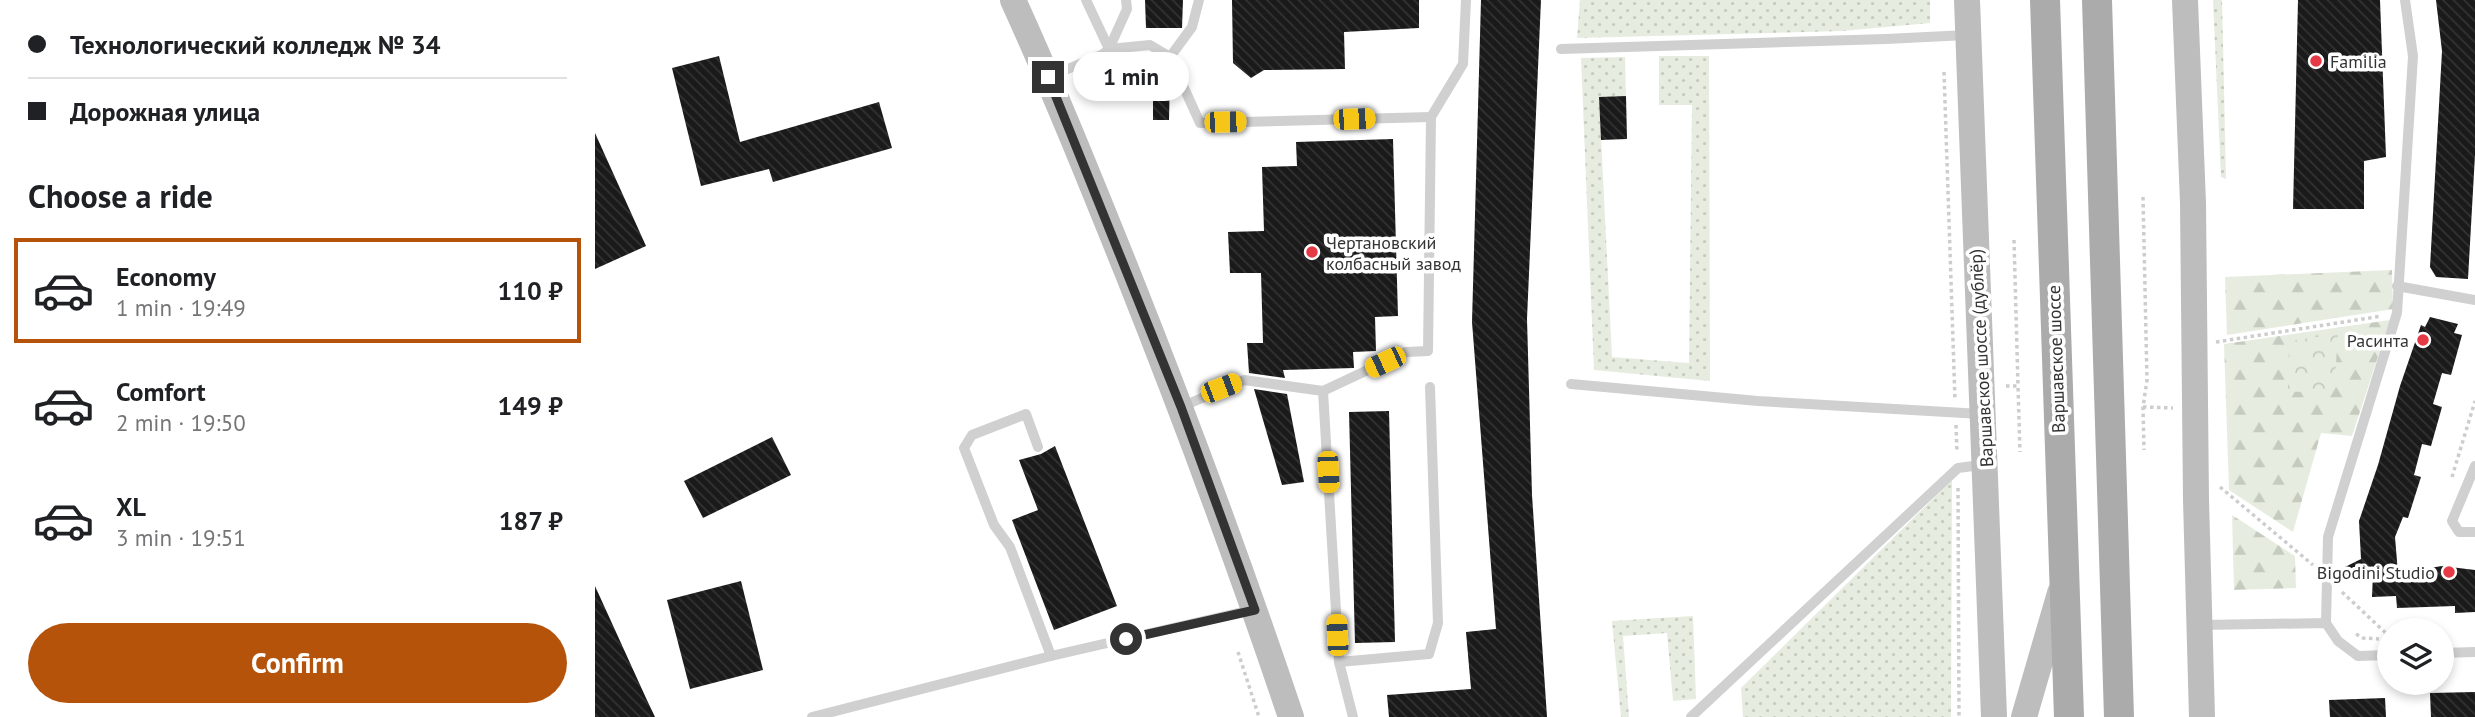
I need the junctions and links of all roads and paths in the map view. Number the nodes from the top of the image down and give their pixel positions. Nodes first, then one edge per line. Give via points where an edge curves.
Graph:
1 (1013, 0) edge
2 (1086, 0) edge
3 (1126, 0) edge
4 (1199, 0) edge
5 (1466, 0) edge
6 (1967, 0) edge
7 (2045, 0) edge
8 (2097, 0) edge
9 (2185, 0) edge
10 (2405, 0) edge
11 (1956, 36) junction
12 (1109, 49) junction
13 (1561, 49) dead end
14 (1170, 57) junction
15 (1048, 77) junction
16 (1431, 117) junction
17 (2143, 197) dead end
18 (2014, 240) dead end
19 (2397, 286) junction
20 (2475, 300) edge
21 (2397, 313) junction
22 (2214, 343) dead end
23 (1571, 384) dead end
24 (2005, 386) dead end
25 (2018, 386) junction
26 (1430, 387) dead end
27 (1323, 391) junction
28 (1181, 407) junction
29 (2143, 407) junction
30 (2175, 408) dead end
31 (1968, 414) junction
32 (1038, 447) dead end
33 (2144, 450) dead end
34 (2019, 452) dead end
35 (1985, 464) junction
36 (2475, 466) edge
37 (1958, 468) junction
38 (2215, 483) dead end
39 (2475, 531) edge
40 (2327, 577) junction
41 (2064, 581) junction
42 (2341, 595) dead end
43 (1255, 610) junction
44 (2326, 622) junction
45 (2201, 625) junction
46 (2377, 626) edge
47 (2353, 632) dead end
48 (2377, 638) edge
49 (1238, 652) dead end
50 (2475, 652) edge
51 (2454, 653) edge
52 (2377, 655) edge
53 (1051, 656) junction
54 (1339, 662) junction
55 (812, 717) edge
56 (1259, 717) edge
57 (1291, 717) edge
58 (1353, 717) edge
59 (1691, 717) edge
60 (1959, 717) edge
61 (1994, 717) edge
62 (2024, 717) edge
63 (2069, 717) edge
64 (2119, 717) edge
65 (2202, 717) edge

1 - 15 main road
2 - 12 lane
3 - 12 lane via 1127,9
4 - 14 lane via 1192,27
5 - 16 lane via 1463,64
6 - 11 main road, Варшавское шоссе (дублёр)
7 - 41 main road, Варшавское шоссе
8 - 64 main road
9 - 45 main road
10 - 19 lane via 2413,56
11 - 13 lane
11 - 31 main road, Варшавское шоссе (дублёр)
11 - 31 path
12 - 14 lane via 1150,45
12 - 15 lane
14 - 16 lane via 1200,123
15 - 28 main road
16 - 27 lane via 1428,351 1406,352
17 - 29 path via 2147,380
18 - 25 path
19 - 20 lane
19 - 21 lane
21 - 22 path
21 - 40 lane via 2328,537
23 - 31 lane
24 - 25 path
25 - 34 path
26 - 54 lane via 1438,623 1429,654
27 - 28 lane via 1244,380
27 - 54 lane
28 - 43 main road
29 - 30 path
29 - 33 path
31 - 35 main road, Варшавское шоссе (дублёр)
31 - 37 path
32 - 53 lane via 1025,414 972,435 964,448 994,525 1010,547
35 - 37 lane
35 - 61 main road, Варшавское шоссе (дублёр)
36 - 39 lane via 2452,521 2459,531
37 - 59 lane
37 - 60 path
38 - 40 path
40 - 44 lane
41 - 62 main road
41 - 63 main road, Варшавское шоссе
42 - 46 path via 2340,591
43 - 53 lane
43 - 57 main road
44 - 45 lane
44 - 52 lane via 2338,641 2358,656
45 - 65 main road
47 - 48 path
49 - 56 path
50 - 51 lane
53 - 55 lane
54 - 58 lane

